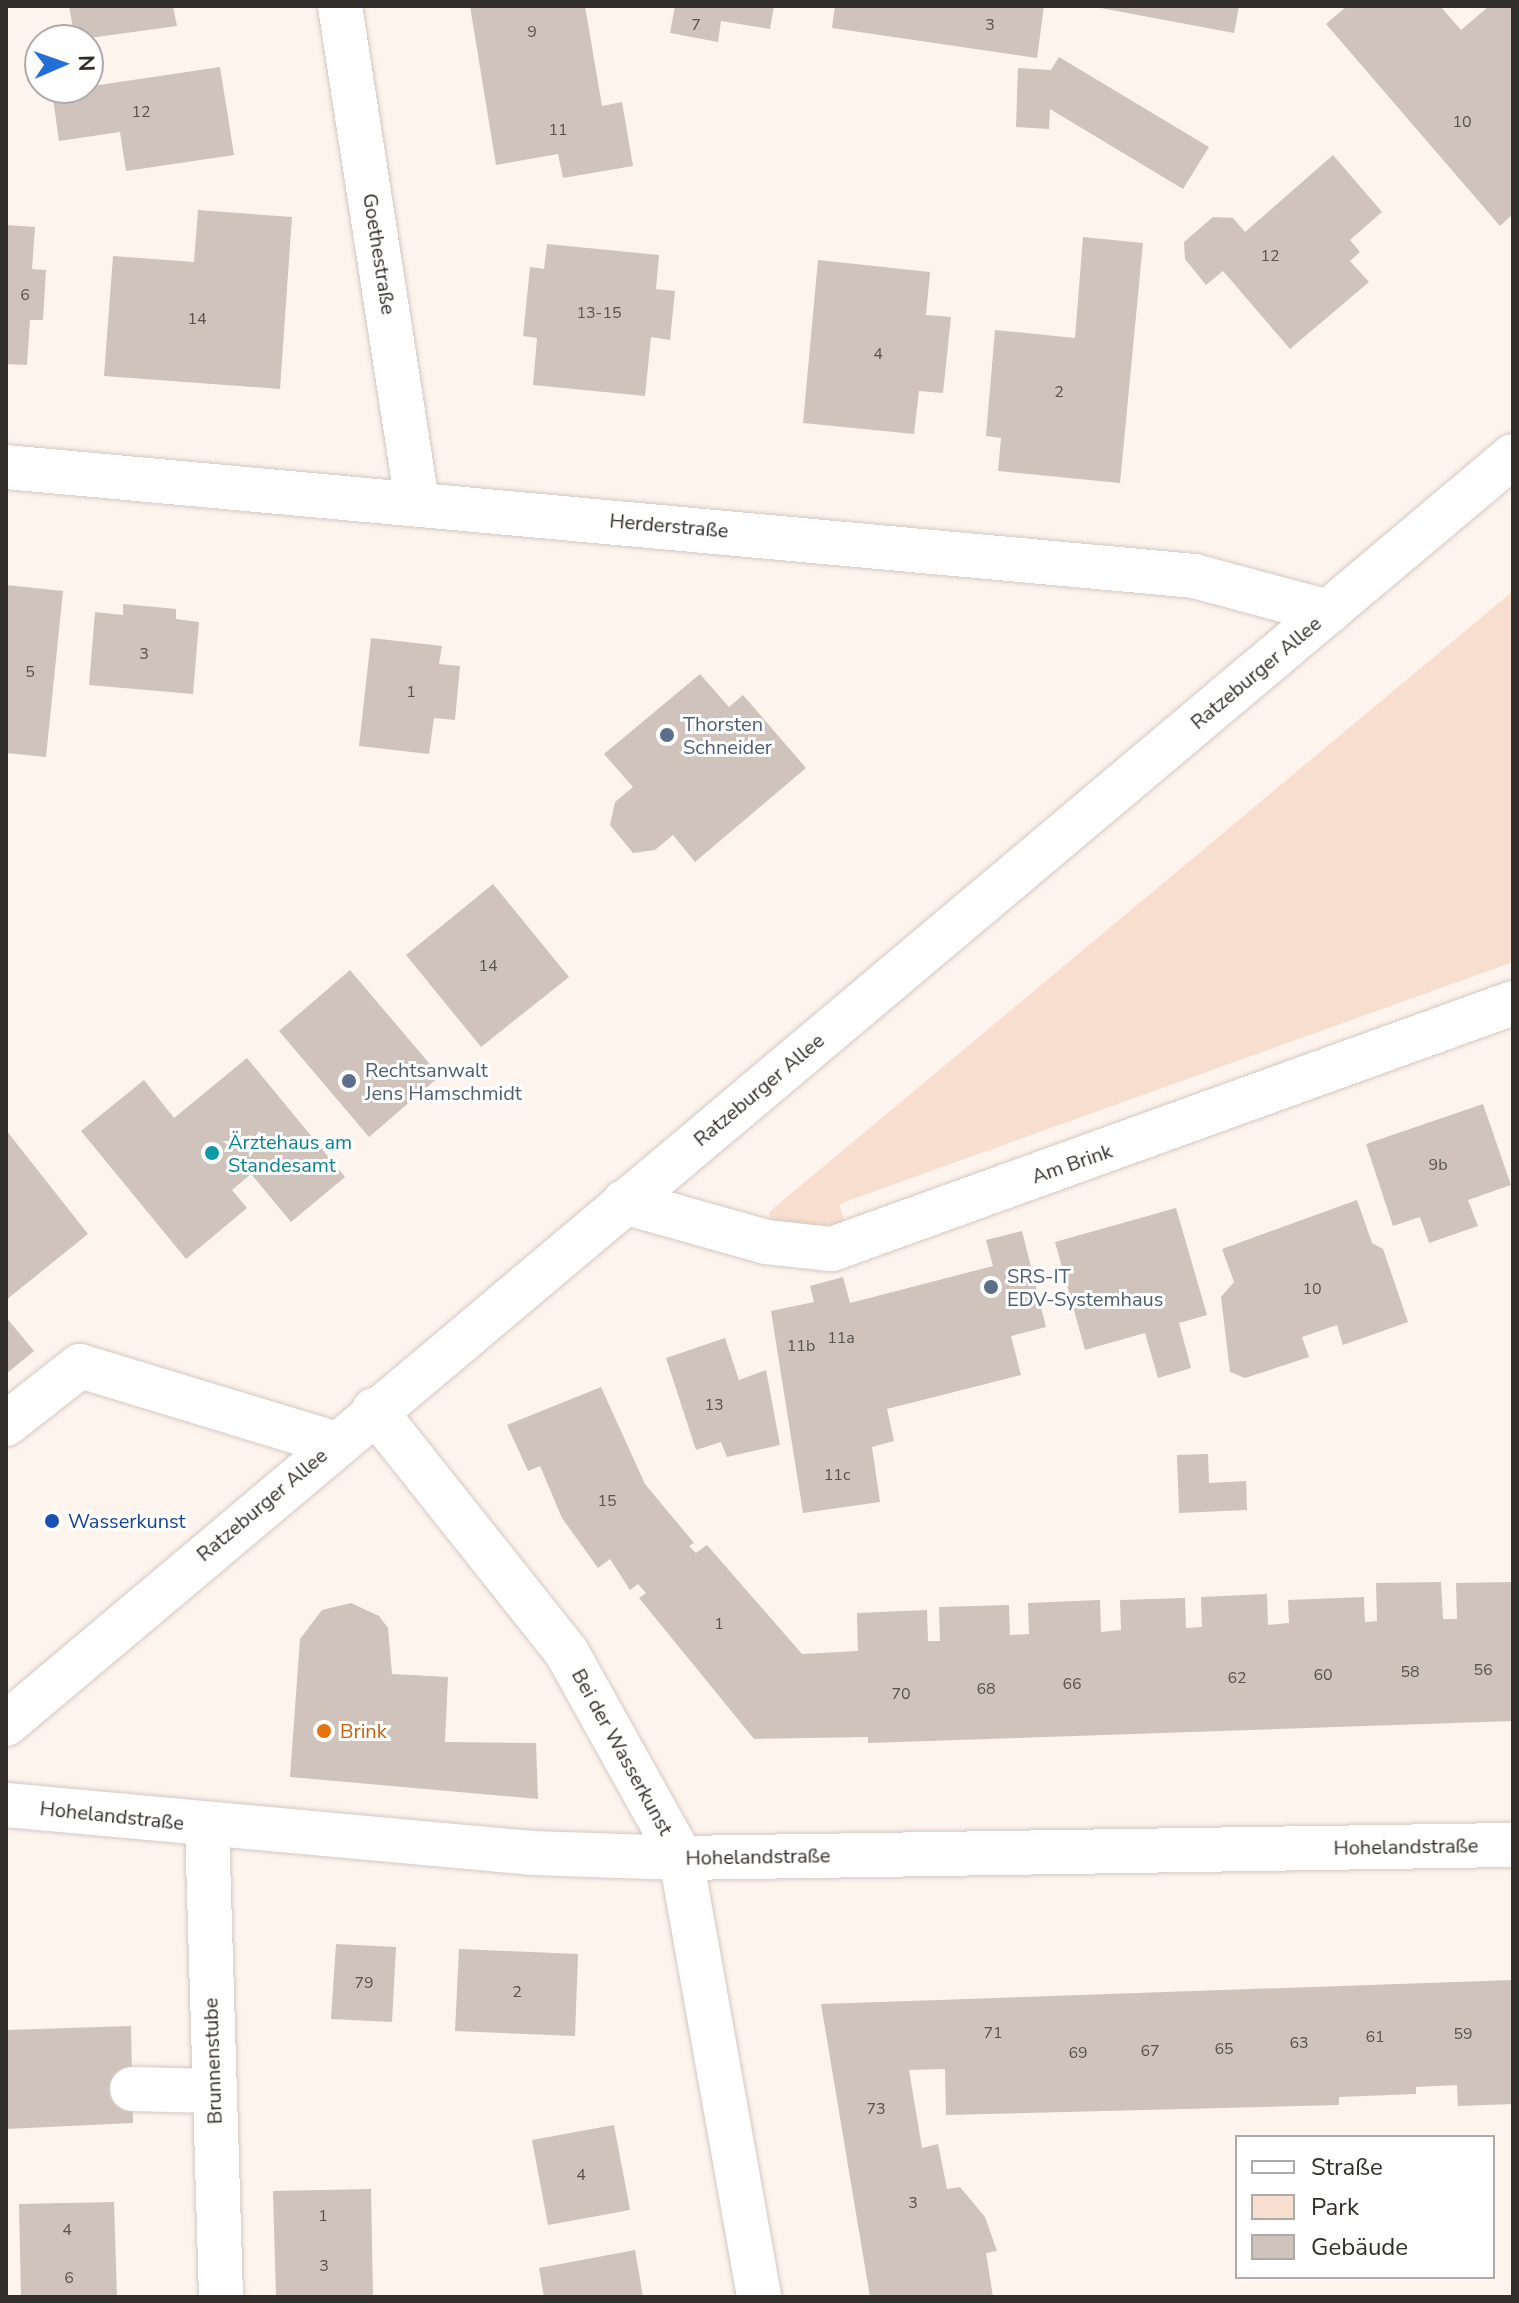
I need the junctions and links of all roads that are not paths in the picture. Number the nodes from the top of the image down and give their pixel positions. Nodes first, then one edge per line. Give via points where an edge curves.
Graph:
1 (340, 6) edge
2 (1513, 456) edge
3 (6, 467) edge
4 (417, 502) junction
5 (1328, 612) junction
6 (1513, 1003) edge
7 (624, 1202) junction
8 (374, 1410) junction
9 (6, 1424) edge
10 (334, 1443) junction
11 (6, 1724) edge
12 (6, 1805) edge
13 (207, 1825) junction
14 (1513, 1845) edge
15 (681, 1858) junction
16 (132, 2089) dead end
17 (213, 2091) junction
18 (221, 2297) edge
19 (759, 2297) edge

1 - 4 street, Goethestraße
2 - 5 street, Ratzeburger Allee
3 - 4 street, Herderstraße
4 - 5 street, Herderstraße via 1194,576
5 - 7 street, Ratzeburger Allee
6 - 7 street, Am Brink via 832,1249 766,1242
7 - 8 street, Ratzeburger Allee
8 - 10 street, Ratzeburger Allee
8 - 15 street, Bei der Wasserkunst via 567,1653
9 - 10 street via 80,1366
10 - 11 street, Ratzeburger Allee
12 - 13 street, Hohelandstraße
13 - 15 street, Hohelandstraße via 532,1853
13 - 17 street, Brunnenstube
14 - 15 street, Hohelandstraße
15 - 19 street, Bei der Wasserkunst
16 - 17 street
17 - 18 street, Brunnenstube

